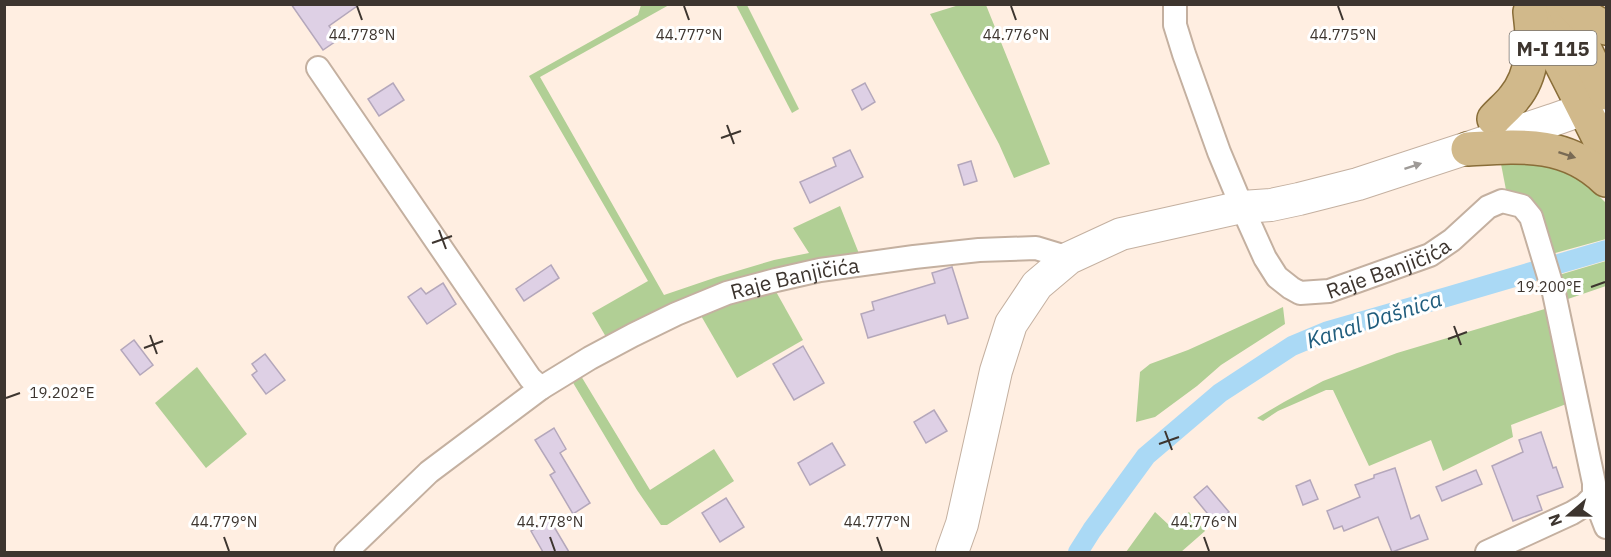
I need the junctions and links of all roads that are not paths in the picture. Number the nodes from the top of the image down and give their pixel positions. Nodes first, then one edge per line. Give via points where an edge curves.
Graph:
1 (1174, 4) edge
2 (1530, 4) edge
3 (1563, 4) edge
4 (1571, 4) edge
5 (1606, 28) edge
6 (318, 68) dead end
7 (1596, 91) edge
8 (1494, 119) junction
9 (1468, 149) junction
10 (1606, 152) edge
11 (1606, 180) edge
12 (1242, 207) junction
13 (1069, 258) junction
14 (541, 388) junction
15 (1594, 496) junction
16 (1606, 527) edge
17 (346, 552) edge
18 (952, 552) edge
19 (1487, 552) edge

1 - 12 street, Raje Banjičića via 1175,25 1184,54
2 - 7 main road, M-I 115
2 - 8 main road via 1530,66 1514,98
3 - 7 main road, M-I 115
4 - 5 main road
6 - 14 street via 523,368
7 - 8 main road
7 - 9 main road
7 - 10 main road, M-I 115
8 - 12 main road via 1329,170
9 -> 11 main road via 1544,148 1578,159
12 -> 9 main road via 1299,200
12 - 13 main road via 1121,234
12 - 15 street, Raje Banjičića via 1277,277 1300,293 1329,291 1430,255 1488,207 1502,201 1522,206 1531,217 1554,293
13 - 14 street, Raje Banjičića via 1036,248 979,250 820,270 776,280 727,293 676,314
13 - 18 main road via 1037,285 1011,324
14 - 17 street, Raje Banjičića via 429,472
15 - 16 street
15 - 19 street via 1572,513

